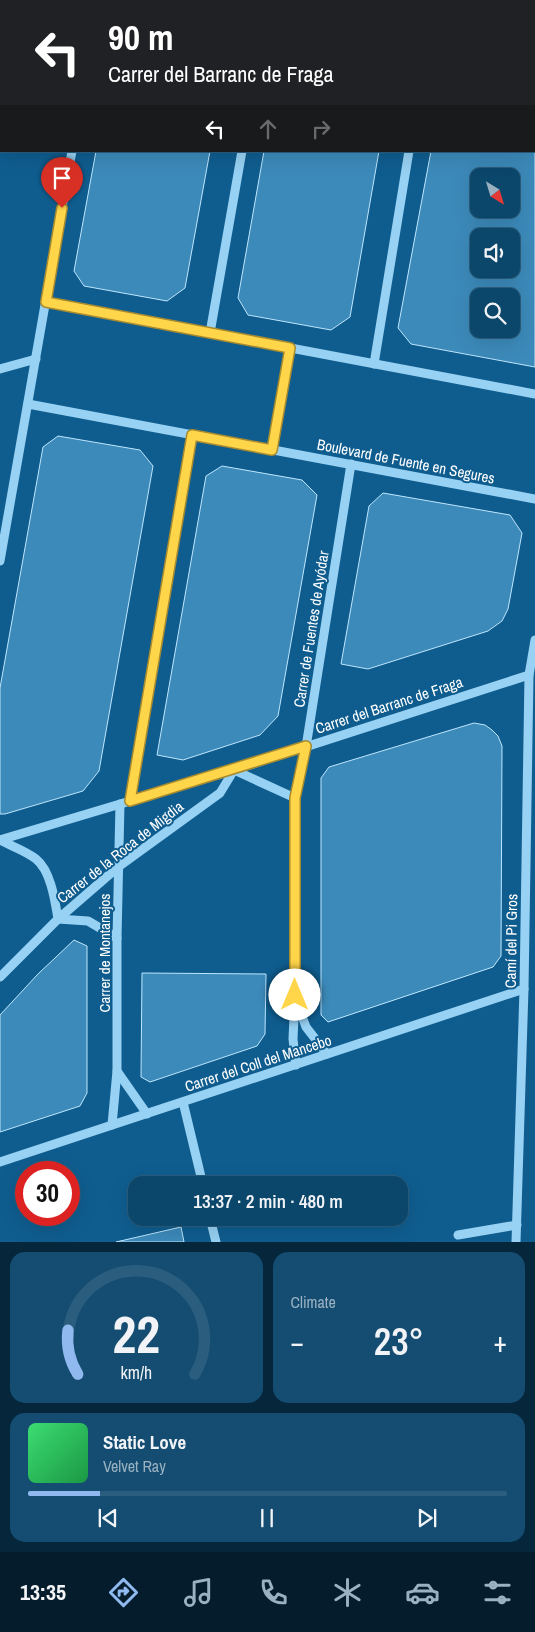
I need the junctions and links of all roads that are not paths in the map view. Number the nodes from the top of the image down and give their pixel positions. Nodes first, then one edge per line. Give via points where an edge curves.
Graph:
1 (0, 0) edge
2 (5, 0) edge
3 (72, 152) edge
4 (242, 152) edge
5 (409, 152) edge
6 (46, 302) junction
7 (210, 333) junction
8 (290, 348) junction
9 (36, 359) junction
10 (374, 364) junction
11 (0, 369) edge
12 (535, 394) edge
13 (28, 404) junction
14 (192, 435) junction
15 (272, 450) junction
16 (350, 464) junction
17 (535, 499) edge
18 (0, 561) edge
19 (535, 640) edge
20 (529, 675) junction
21 (306, 746) junction
22 (234, 770) junction
23 (295, 798) junction
24 (130, 801) junction
25 (120, 804) junction
26 (0, 840) edge
27 (118, 867) junction
28 (58, 918) junction
29 (117, 938) junction
30 (0, 977) edge
31 (524, 989) junction
32 (295, 995) junction
33 (327, 1054) junction
34 (296, 1065) junction
35 (117, 1071) junction
36 (184, 1102) junction
37 (147, 1114) junction
38 (112, 1125) junction
39 (0, 1162) edge
40 (200, 1176) edge
41 (212, 1226) edge
42 (517, 1226) junction
43 (458, 1236) dead end
44 (216, 1242) edge
45 (516, 1242) edge

1 - 2 highway
3 - 6 street
4 - 7 street
5 - 10 street
6 - 7 street
6 - 9 street
7 - 8 street
8 - 10 street
8 - 15 street
9 - 11 street
9 - 13 street
10 - 12 street
13 - 14 street, Boulevard de Fuente en Segures
13 - 18 street
14 - 15 street, Boulevard de Fuente en Segures
14 - 24 street
15 - 16 street, Boulevard de Fuente en Segures
16 - 17 street, Boulevard de Fuente en Segures
16 - 21 street, Carrer de Fuentes de Ayódar
19 - 20 street, Camí del Pi Gros
20 - 21 street, Carrer del Barranc de Fraga
20 - 31 street, Camí del Pi Gros
21 - 22 street, Carrer del Barranc de Fraga
21 - 23 street, Carrer de Fuentes de Ayódar
22 - 23 street
22 - 24 street, Carrer del Barranc de Fraga
22 - 27 street, Carrer de la Roca de Migdia via 220,793
23 - 32 street, Carrer de Fuentes de Ayódar
24 - 25 street, Carrer del Barranc de Fraga
25 - 26 street, Carrer del Barranc de Fraga
25 - 27 street, Carrer de Montanejos
26 - 28 street via 37,860 48,876
27 - 28 street, Carrer de la Roca de Migdia
27 - 29 street, Carrer de Montanejos
28 - 29 street via 88,921
28 - 30 street, Carrer de la Roca de Migdia
29 - 35 street, Carrer de Montanejos
31 - 33 street, Carrer del Coll del Mancebo
31 - 42 street, Camí del Pi Gros
32 - 33 street, Carrer de Fuentes de Ayódar via 306,1026
32 - 34 street, Carrer de Fuentes de Ayódar via 292,1038
33 - 34 street, Carrer del Coll del Mancebo
34 - 36 street, Carrer del Coll del Mancebo
35 - 37 street
35 - 38 street, Carrer de Montanejos
36 - 37 street, Carrer del Coll del Mancebo
36 - 40 street
37 - 38 street, Carrer del Coll del Mancebo
38 - 39 street, Carrer del Coll del Mancebo
41 - 44 street
42 - 43 street
42 - 45 street, Camí del Pi Gros

